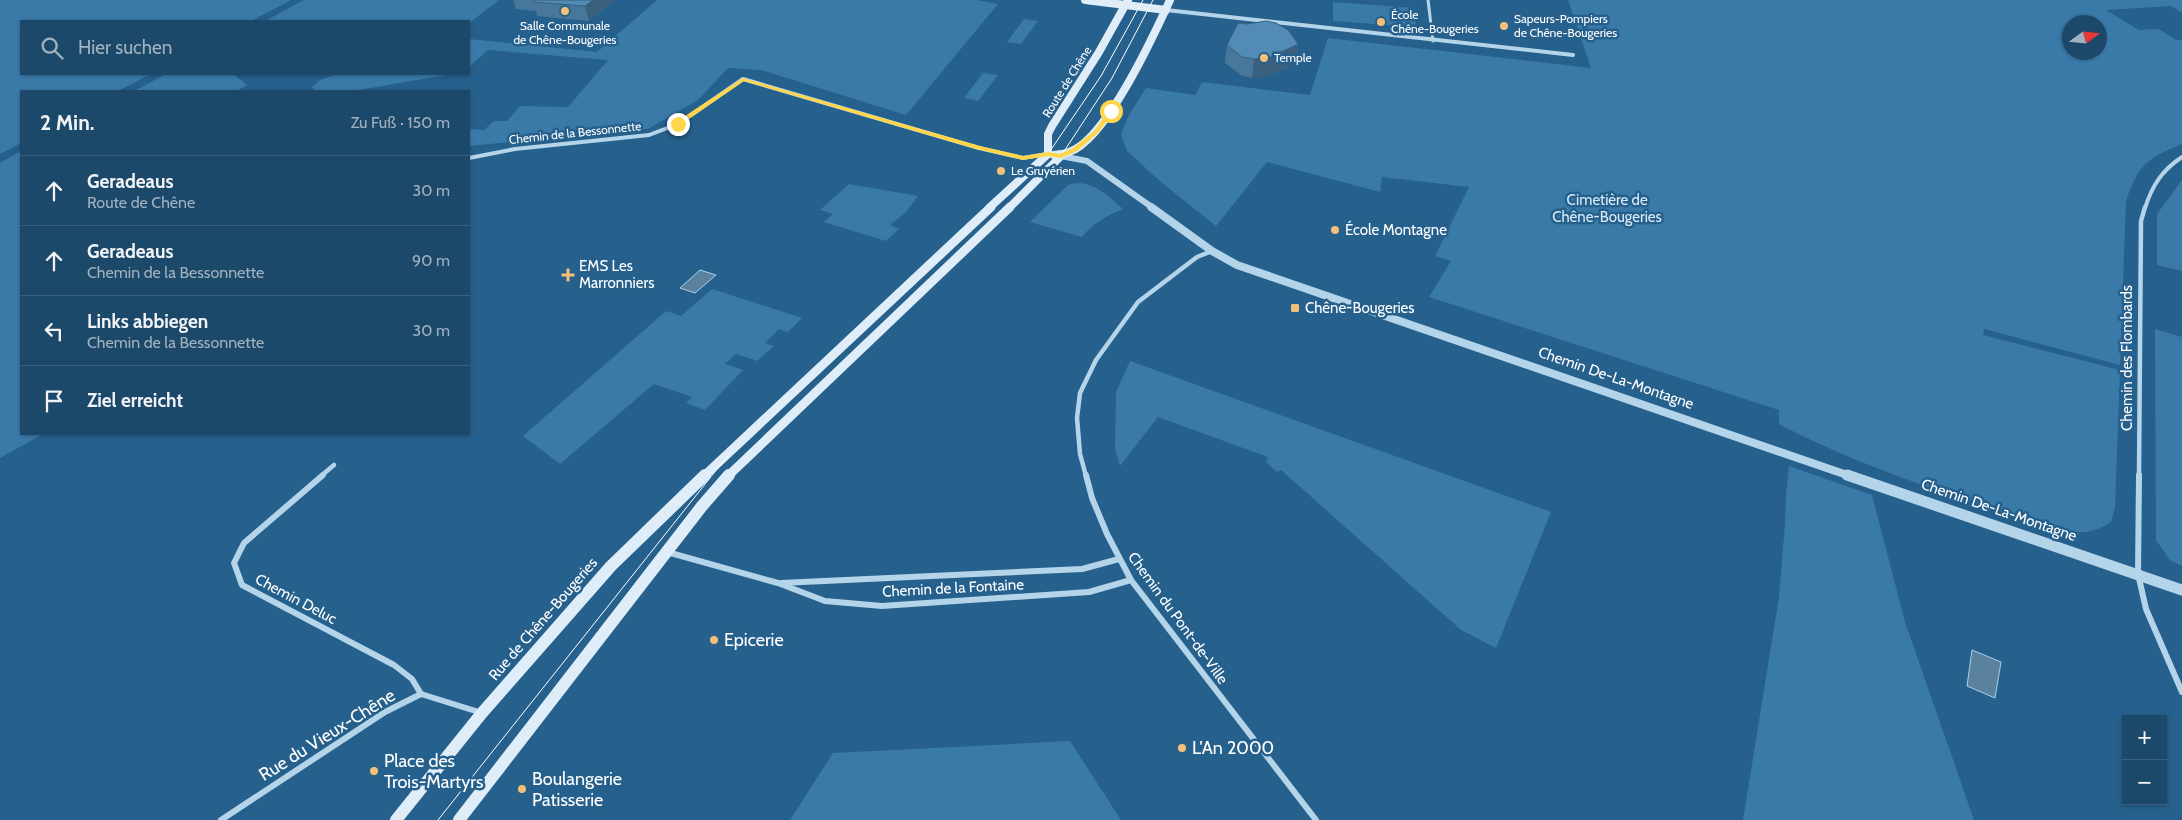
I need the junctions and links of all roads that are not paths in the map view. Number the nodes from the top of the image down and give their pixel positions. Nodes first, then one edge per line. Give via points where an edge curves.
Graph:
1 (1085, 0) edge
2 (1170, 0) edge
3 (1428, 0) edge
4 (1126, 3) edge
5 (1166, 10) junction
6 (1433, 41) junction
7 (1573, 55) dead end
8 (1048, 154) junction
9 (1061, 156) junction
10 (2182, 157) edge
11 (470, 158) edge
12 (1212, 251) junction
13 (334, 465) dead end
14 (666, 552) junction
15 (1119, 559) junction
16 (2138, 574) junction
17 (1131, 580) junction
18 (778, 583) junction
19 (2182, 590) edge
20 (2182, 692) edge
21 (421, 694) junction
22 (482, 713) junction
23 (221, 820) edge
24 (396, 820) edge
25 (459, 820) edge
26 (1316, 820) edge

1 - 4 main road
2 - 5 main road
3 - 6 street
4 - 5 main road
4 - 8 main road, Route de Chêne via 1052,126 1048,134
5 - 6 street
5 - 9 main road via 1142,58 1102,123 1087,142
6 - 7 street
8 - 9 main road
8 - 11 street, Chemin de la Bessonnette via 1023,158 978,148 743,79 678,124 649,134 515,149
8 - 22 main road, Rue de Chêne-Bougeries via 769,413 611,566
9 - 12 street, Chemin De-La-Montagne via 1080,159 1094,166
9 - 14 main road via 731,472
10 - 16 street, Chemin des Flombards via 2164,169 2151,189 2141,221
12 - 15 street, Chemin du Pont-de-Ville via 1197,257 1138,302 1093,365 1080,393 1077,426 1080,454 1092,498
12 - 16 street, Chemin De-La-Montagne via 1237,265
13 - 21 street, Chemin Deluc via 244,543 234,564 242,585 394,665 412,679
14 - 18 street, Chemin de la Fontaine
14 - 25 main road
15 - 17 street, Chemin du Pont-de-Ville
15 - 18 street, Chemin de la Fontaine via 1082,569
16 - 19 street, Chemin De-La-Montagne
16 - 20 street, Chemin des Flombards via 2146,609
17 - 18 street, Chemin de la Fontaine via 1089,592 882,606 825,601
17 - 26 street, Chemin du Pont-de-Ville
21 - 22 street
21 - 23 street, Rue du Vieux-Chêne via 385,712
22 - 24 main road, Rue de Chêne-Bougeries

